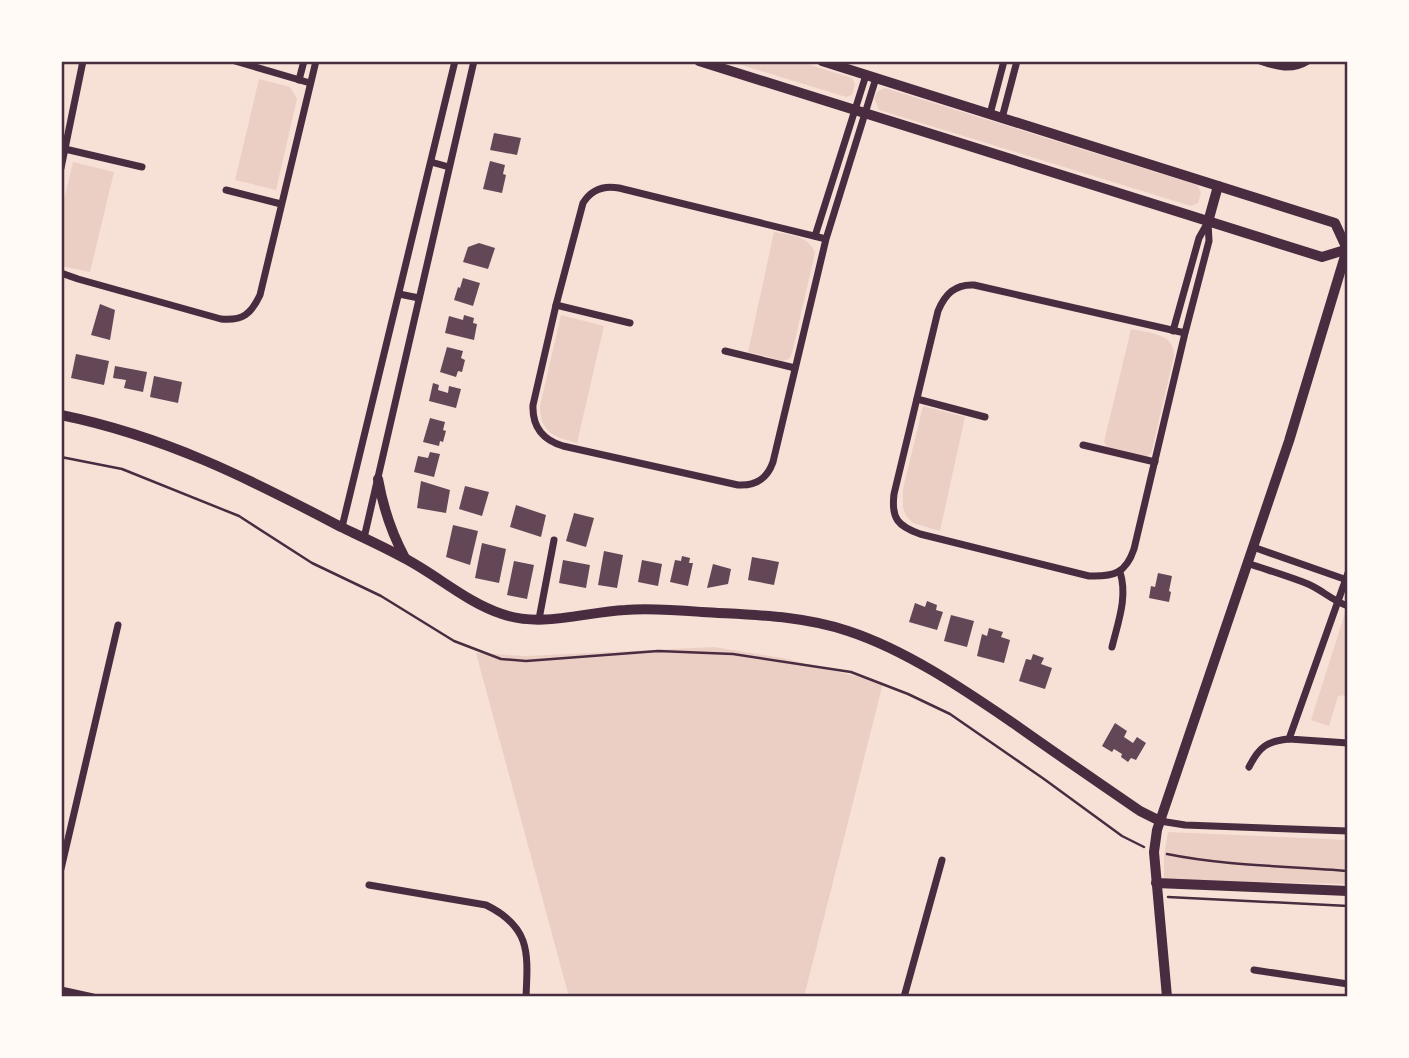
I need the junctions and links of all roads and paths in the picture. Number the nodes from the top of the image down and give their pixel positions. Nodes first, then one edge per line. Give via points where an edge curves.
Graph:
1 (83, 61) edge
2 (236, 61) edge
3 (304, 61) edge
4 (316, 61) edge
5 (455, 61) edge
6 (474, 61) edge
7 (698, 61) edge
8 (822, 61) edge
9 (1004, 61) edge
10 (1017, 61) edge
11 (1260, 61) edge
12 (1308, 61) edge
13 (871, 76) junction
14 (299, 80) junction
15 (310, 83) junction
16 (855, 109) junction
17 (866, 113) junction
18 (990, 114) junction
19 (1002, 118) junction
20 (65, 149) junction
21 (431, 162) junction
22 (142, 167) dead end
23 (449, 167) junction
24 (61, 168) edge
25 (1218, 187) junction
26 (226, 190) dead end
27 (281, 204) junction
28 (1208, 222) junction
29 (815, 236) junction
30 (827, 239) junction
31 (1347, 248) edge
32 (61, 273) edge
33 (399, 294) junction
34 (419, 299) junction
35 (556, 305) junction
36 (630, 323) dead end
37 (1174, 331) junction
38 (1185, 333) junction
39 (725, 351) dead end
40 (795, 368) junction
41 (917, 399) junction
42 (61, 415) edge
43 (985, 417) dead end
44 (1083, 446) dead end
45 (61, 457) edge
46 (1155, 462) junction
47 (378, 479) junction
48 (342, 527) junction
49 (364, 538) junction
50 (554, 540) dead end
51 (1253, 547) junction
52 (405, 558) junction
53 (1247, 563) junction
54 (1120, 572) junction
55 (1347, 578) edge
56 (1337, 603) junction
57 (1348, 606) edge
58 (539, 619) junction
59 (118, 625) dead end
60 (1112, 647) dead end
61 (1289, 739) junction
62 (1348, 743) edge
63 (1250, 767) dead end
64 (1160, 821) junction
65 (1348, 831) edge
66 (1154, 852) junction
67 (942, 860) dead end
68 (61, 869) edge
69 (1348, 871) edge
70 (1156, 883) junction
71 (369, 885) dead end
72 (1348, 891) edge
73 (1157, 897) junction
74 (1348, 906) edge
75 (1254, 970) dead end
76 (1348, 984) edge
77 (61, 990) edge
78 (93, 997) edge
79 (526, 997) edge
80 (904, 997) edge
81 (1167, 997) edge

1 - 20 street
2 - 14 street
3 - 14 street
4 - 15 street
5 - 21 street
6 - 23 street
7 - 16 street
8 - 13 street
9 - 18 street
10 - 19 street
11 - 12 street via 1288,68
13 - 16 street
13 - 17 street
13 - 18 street
14 - 15 street
15 - 27 street
16 - 17 street
16 - 29 street
17 - 28 street
17 - 30 street
18 - 19 street
19 - 25 street
20 - 22 street
20 - 24 street
21 - 23 street
21 - 33 street
23 - 34 street
25 - 28 street
25 - 31 street via 1335,223
26 - 27 street
27 - 32 street via 260,295 246,315 235,319 221,319
28 - 31 street via 1322,257
28 - 37 street via 1199,238
28 - 38 street via 1209,240
29 - 30 street
29 - 35 street via 605,187 591,192 583,203
30 - 40 street
31 - 51 street
33 - 34 street
33 - 48 street
34 - 47 street
35 - 36 street
35 - 40 street via 533,412 544,437 563,446 751,485 772,467
37 - 38 street
37 - 41 street via 974,285 956,288 937,311
38 - 46 street
39 - 40 street
41 - 43 street
41 - 54 street via 894,494 898,522 920,534 1080,574
42 - 48 street via 177,448
44 - 46 street
45 - 66 path via 122,469 239,516 312,564 381,596 454,640 501,659 658,651 733,654 851,672 950,714 1122,836
46 - 54 street via 1134,549
47 - 49 street
47 - 52 street via 387,520
48 - 49 street
49 - 52 street
50 - 58 street
51 - 53 street
51 - 55 street
52 - 58 street via 488,608 515,618
53 - 56 street via 1309,584
53 - 64 street
54 - 60 street via 1124,597
55 - 56 street
56 - 57 street
56 - 61 street
58 - 64 street via 644,609 800,620 848,630 962,689
59 - 68 street
61 - 62 street
61 - 63 street via 1273,741 1256,753
64 - 65 street
64 - 66 street
66 - 69 path via 1212,862
66 - 70 street
67 - 80 street
70 - 72 street
70 - 73 street
71 - 79 street via 500,911 527,949
73 - 74 path
73 - 81 street
75 - 76 street
77 - 78 street

